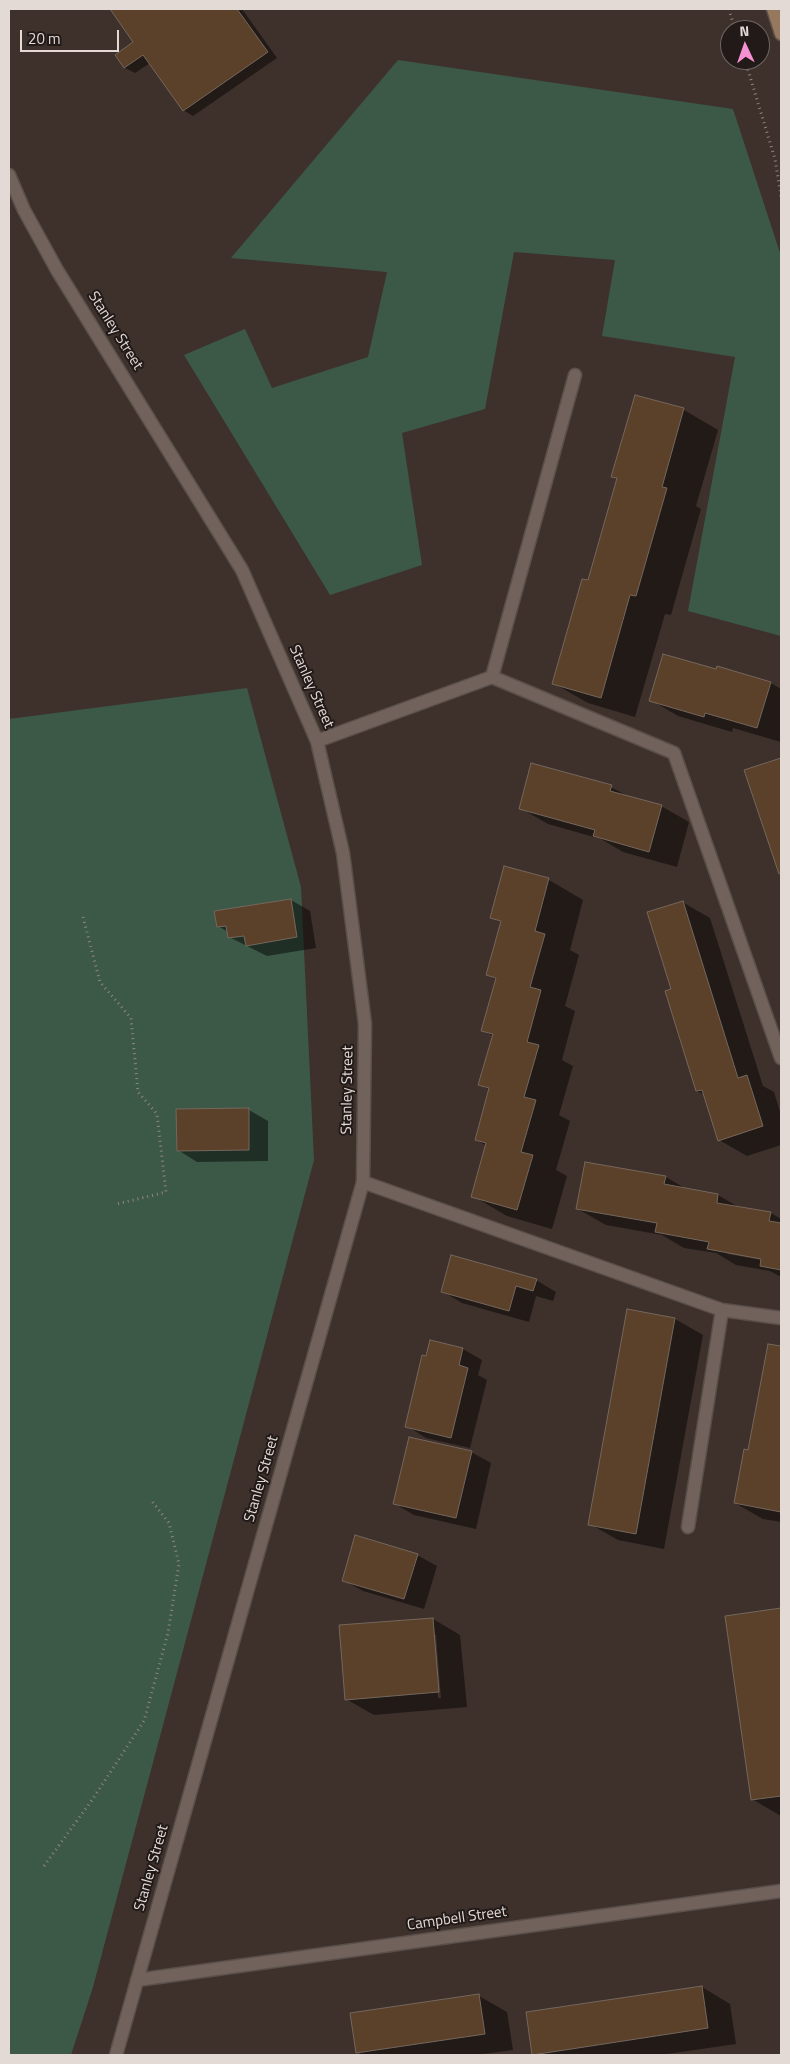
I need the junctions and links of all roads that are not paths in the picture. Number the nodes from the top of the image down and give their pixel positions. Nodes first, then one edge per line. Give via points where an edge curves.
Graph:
1 (773, 9) edge
2 (781, 34) edge
3 (9, 174) edge
4 (575, 374) dead end
5 (492, 677) junction
6 (317, 741) junction
7 (781, 1058) edge
8 (363, 1182) junction
9 (722, 1310) junction
10 (781, 1318) edge
11 (688, 1527) dead end
12 (781, 1891) edge
13 (137, 1980) junction
14 (116, 2055) edge

1 - 2 main road
3 - 6 street, Stanley Street via 24,210 57,270 242,570
4 - 5 street
5 - 6 street
5 - 7 street via 674,753
6 - 8 street, Stanley Street via 343,853 365,1024
8 - 9 street
8 - 13 street, Stanley Street
9 - 10 street
9 - 11 street
12 - 13 street, Campbell Street
13 - 14 street, Stanley Street

